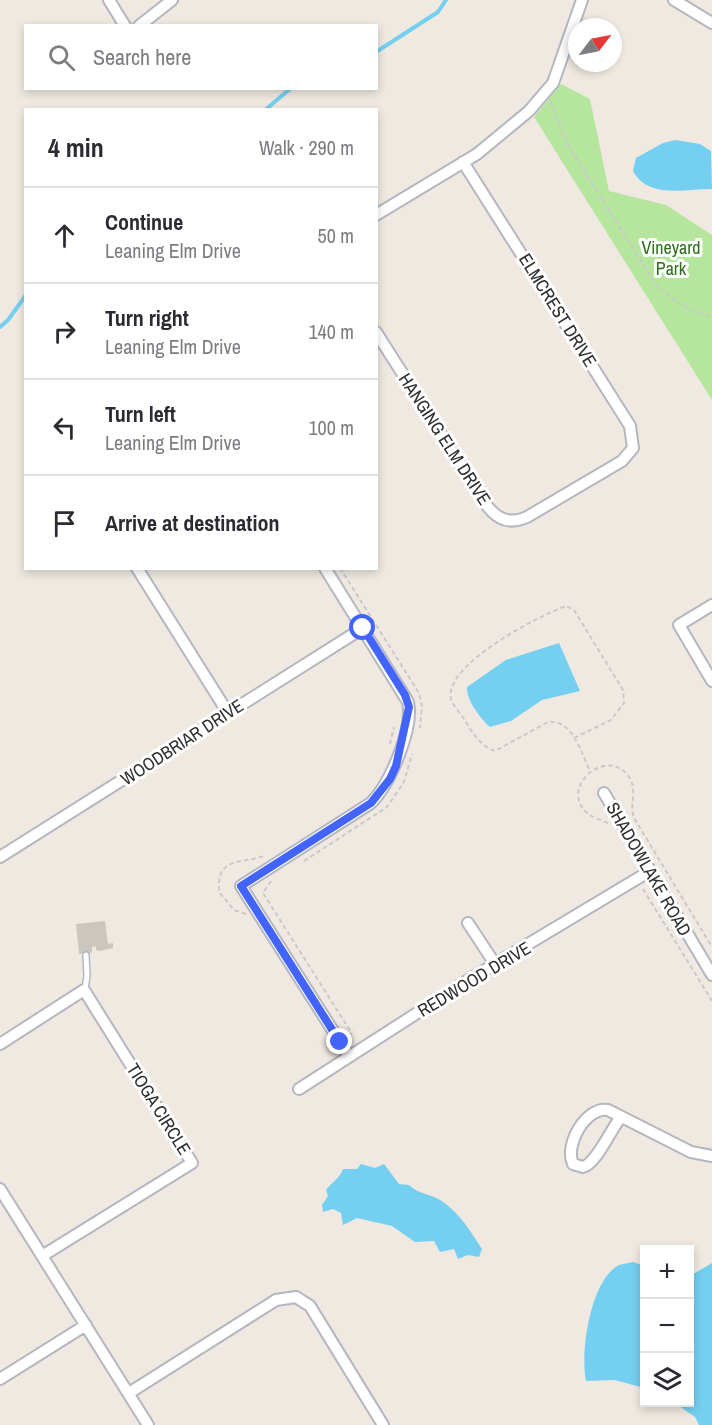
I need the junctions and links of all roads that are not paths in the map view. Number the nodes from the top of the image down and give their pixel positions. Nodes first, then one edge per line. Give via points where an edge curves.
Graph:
1 (109, 0) edge
2 (172, 0) edge
3 (582, 0) edge
4 (674, 0) edge
5 (712, 23) edge
6 (124, 24) edge
7 (142, 24) edge
8 (463, 162) junction
9 (378, 214) edge
10 (378, 335) edge
11 (622, 461) joint
12 (138, 570) edge
13 (326, 570) edge
14 (712, 604) edge
15 (363, 628) junction
16 (712, 681) edge
17 (228, 713) junction
18 (604, 793) dead end
19 (0, 857) edge
20 (650, 871) junction
21 (468, 923) dead end
22 (86, 955) dead end
23 (495, 964) junction
24 (712, 975) edge
25 (84, 990) junction
26 (0, 1044) edge
27 (348, 1056) junction
28 (299, 1089) dead end
29 (621, 1117) junction
30 (712, 1156) edge
31 (0, 1189) edge
32 (42, 1256) junction
33 (86, 1325) junction
34 (0, 1379) edge
35 (129, 1392) junction
36 (148, 1425) edge
37 (383, 1425) edge

1 - 6 street
2 - 7 street
3 - 8 street via 557,73 545,94 519,122
4 - 5 street
8 - 9 street
8 - 11 street, ELMCREST DRIVE via 630,426 633,448
10 - 11 street, HANGING ELM DRIVE via 499,519 514,521 527,517
12 - 17 street
13 - 15 street
14 - 16 street via 679,625
15 - 17 street, WOODBRIAR DRIVE
15 - 27 street via 409,707 390,779 371,803 241,886
17 - 19 street, WOODBRIAR DRIVE
18 - 20 street, SHADOWLAKE ROAD
20 - 23 street, REDWOOD DRIVE
20 - 24 street, SHADOWLAKE ROAD
21 - 23 street
22 - 25 lane
23 - 27 street, REDWOOD DRIVE
25 - 26 street
25 - 32 street, TIOGA CIRCLE via 192,1163
27 - 28 street, REDWOOD DRIVE
29 - 29 street via 603,1109 591,1112 571,1147 573,1164 583,1167 593,1162
29 - 30 street via 691,1152
31 - 32 street
32 - 33 street
33 - 34 street
33 - 35 street
35 - 36 street
35 - 37 street via 276,1300 296,1297 312,1309

